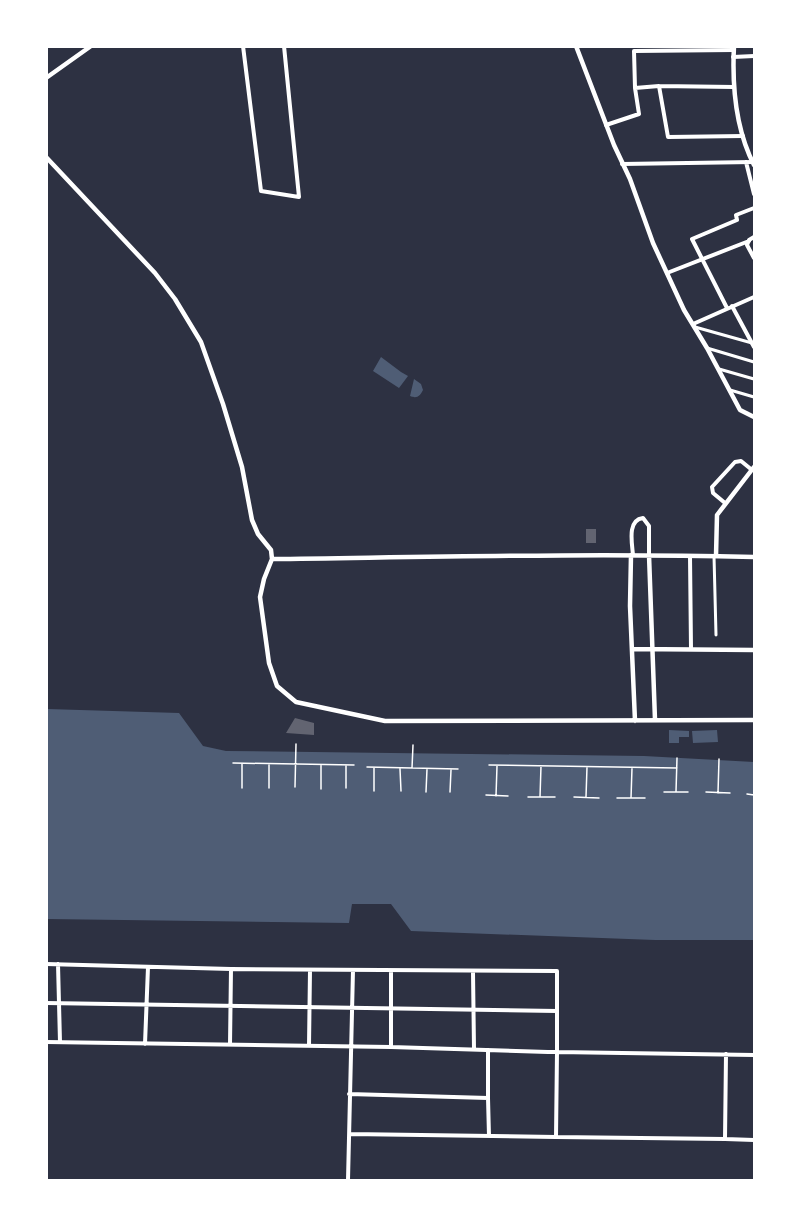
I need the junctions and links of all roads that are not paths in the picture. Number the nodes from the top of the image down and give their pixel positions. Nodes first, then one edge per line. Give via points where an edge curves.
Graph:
1 (91, 46) edge
2 (243, 46) edge
3 (284, 46) edge
4 (576, 46) edge
5 (734, 48) edge
6 (754, 56) edge
7 (733, 57) junction
8 (46, 78) edge
9 (658, 86) junction
10 (734, 87) junction
11 (635, 88) junction
12 (606, 125) junction
13 (743, 136) junction
14 (46, 157) edge
15 (746, 162) junction
16 (754, 163) edge
17 (622, 164) junction
18 (754, 194) edge
19 (754, 208) edge
20 (754, 237) edge
21 (749, 241) junction
22 (754, 258) edge
23 (701, 259) junction
24 (667, 273) junction
25 (754, 297) edge
26 (732, 306) junction
27 (727, 308) junction
28 (694, 326) junction
29 (754, 345) edge
30 (707, 348) junction
31 (754, 362) edge
32 (718, 368) junction
33 (754, 379) edge
34 (729, 390) junction
35 (754, 397) edge
36 (754, 415) edge
37 (753, 469) edge
38 (725, 503) junction
39 (632, 555) junction
40 (649, 555) junction
41 (690, 556) junction
42 (715, 556) junction
43 (754, 557) edge
44 (272, 559) junction
45 (716, 635) dead end
46 (632, 649) junction
47 (652, 649) junction
48 (691, 649) junction
49 (754, 650) edge
50 (656, 720) junction
51 (754, 720) edge
52 (635, 721) junction
53 (46, 964) edge
54 (58, 964) junction
55 (148, 966) junction
56 (231, 969) junction
57 (310, 970) junction
58 (353, 970) junction
59 (391, 971) junction
60 (473, 972) junction
61 (46, 1003) edge
62 (59, 1003) junction
63 (147, 1005) junction
64 (231, 1006) junction
65 (309, 1007) junction
66 (352, 1008) junction
67 (391, 1008) junction
68 (474, 1010) junction
69 (557, 1011) junction
70 (46, 1042) edge
71 (60, 1042) junction
72 (145, 1044) junction
73 (230, 1045) junction
74 (309, 1046) junction
75 (350, 1047) junction
76 (391, 1047) junction
77 (474, 1049) junction
78 (488, 1050) junction
79 (557, 1052) junction
80 (726, 1054) junction
81 (754, 1055) edge
82 (349, 1094) junction
83 (488, 1098) junction
84 (350, 1134) junction
85 (489, 1136) junction
86 (556, 1137) junction
87 (725, 1139) junction
88 (754, 1140) edge
89 (348, 1180) edge

1 - 8 street
2 - 3 street via 261,191 299,197
4 - 12 street
5 - 7 street
5 - 11 street via 634,51
6 - 7 street
7 - 10 street
9 - 10 street
9 - 11 street
9 - 13 street via 668,137
10 - 13 street
11 - 12 street via 639,114
12 - 17 street
13 - 16 street
14 - 44 street via 155,273 197,335 233,435 252,520 271,550
15 - 16 street
15 - 17 street
15 - 18 street
17 - 24 street
19 - 23 street via 736,215 737,220 692,239
20 - 21 street
21 - 22 street via 747,245
21 - 23 street
23 - 24 street
23 - 27 street
24 - 28 street
25 - 26 street
26 - 27 street
26 - 29 street
27 - 28 street
28 - 29 street
28 - 30 street
30 - 31 street
30 - 32 street
32 - 33 street
32 - 34 street
34 - 35 street
34 - 36 street via 740,410
37 - 38 street
37 - 38 street via 741,461 735,462 712,488
38 - 42 street via 717,515
39 - 40 street
39 - 40 street via 632,529 636,520 643,518 649,526
39 - 44 street
39 - 46 street
40 - 41 street
40 - 47 street
41 - 42 street
41 - 48 street
42 - 43 street
42 - 45 street
44 - 52 street via 260,597 269,663 277,686 296,702 385,721
46 - 47 street
46 - 52 street
47 - 48 street
47 - 50 street
48 - 49 street
50 - 51 street
50 - 52 street
53 - 54 street
54 - 55 street
54 - 62 street
55 - 56 street
55 - 63 street
56 - 57 street
56 - 64 street
57 - 58 street
57 - 65 street
58 - 59 street
58 - 66 street
59 - 60 street
59 - 67 street
60 - 68 street
60 - 69 street via 557,971
61 - 62 street
62 - 63 street
62 - 71 street
63 - 64 street
63 - 72 street
64 - 65 street
64 - 73 street
65 - 66 street
65 - 74 street
66 - 67 street
66 - 75 street
67 - 68 street
67 - 76 street
68 - 69 street
68 - 77 street
69 - 79 street
70 - 71 street
71 - 72 street
72 - 73 street
73 - 74 street
74 - 75 street
75 - 76 street
75 - 82 street
76 - 77 street
77 - 78 street
78 - 79 street
78 - 83 street
79 - 80 street
79 - 86 street
80 - 81 street
80 - 87 street
82 - 83 street
82 - 84 street
83 - 85 street
84 - 85 street
84 - 89 street
85 - 86 street
86 - 87 street
87 - 88 street

